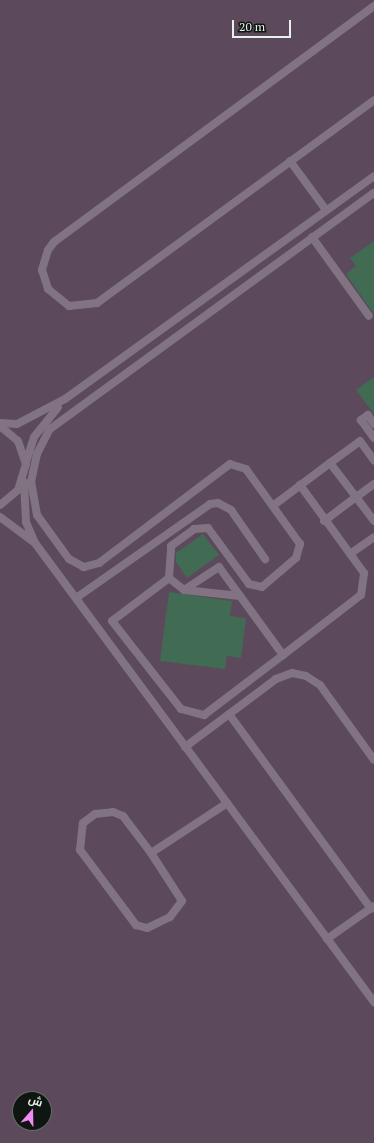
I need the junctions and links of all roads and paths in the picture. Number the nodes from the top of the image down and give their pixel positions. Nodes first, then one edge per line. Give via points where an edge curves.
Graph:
1 (374, 6) edge
2 (374, 100) edge
3 (290, 161) junction
4 (374, 176) edge
5 (374, 193) edge
6 (326, 210) junction
7 (312, 237) junction
8 (369, 316) dead end
9 (65, 399) junction
10 (0, 423) edge
11 (374, 424) edge
12 (0, 426) edge
13 (374, 438) edge
14 (374, 460) edge
15 (330, 463) junction
16 (26, 464) junction
17 (24, 478) junction
18 (300, 484) junction
19 (374, 484) edge
20 (356, 497) junction
21 (0, 505) edge
22 (274, 505) junction
23 (0, 517) edge
24 (324, 521) junction
25 (374, 522) edge
26 (374, 537) edge
27 (35, 543) junction
28 (350, 554) junction
29 (265, 559) dead end
30 (169, 578) junction
31 (184, 590) junction
32 (240, 596) junction
33 (76, 598) junction
34 (283, 655) junction
35 (230, 714) junction
36 (185, 747) junction
37 (374, 760) edge
38 (227, 803) junction
39 (151, 854) junction
40 (373, 908) edge
41 (327, 939) junction
42 (374, 1002) edge

1 - 3 street via 54,242 48,250 42,270 48,289 69,306 97,303
2 - 3 street
3 - 6 street
4 - 6 street
5 - 7 street
6 - 9 street
7 - 8 street
7 - 22 street via 50,429 37,454 31,482 37,515 69,559 84,567 99,563 230,464 246,469
9 - 10 street via 17,424
9 - 16 street via 34,437
11 - 13 street via 368,415 361,420
12 - 16 street via 18,441
14 - 15 street via 360,441
15 - 18 street
15 - 20 street
16 - 17 street
17 - 21 street via 18,490
17 - 27 street via 26,522
18 - 22 street
18 - 24 street
19 - 20 street
20 - 24 street
20 - 25 street
22 - 30 street via 300,544 296,558 262,586 249,584 208,528 194,529 171,546
23 - 27 street
24 - 28 street
26 - 28 street
27 - 33 street
28 - 34 street via 364,573 361,594
29 - 33 street via 231,510 218,503 210,504
30 - 31 street
30 - 34 street via 112,621 181,709 204,715
31 - 32 street
31 - 32 street via 219,567
32 - 34 street
33 - 36 street
35 - 36 street
35 - 37 street via 276,679 292,673 306,676 320,685
35 - 40 street
36 - 38 street
38 - 39 street
38 - 41 street
39 - 39 street via 123,816 113,812 95,814 83,823 80,850 136,925 147,928 170,917 182,901
40 - 41 street
41 - 42 street

